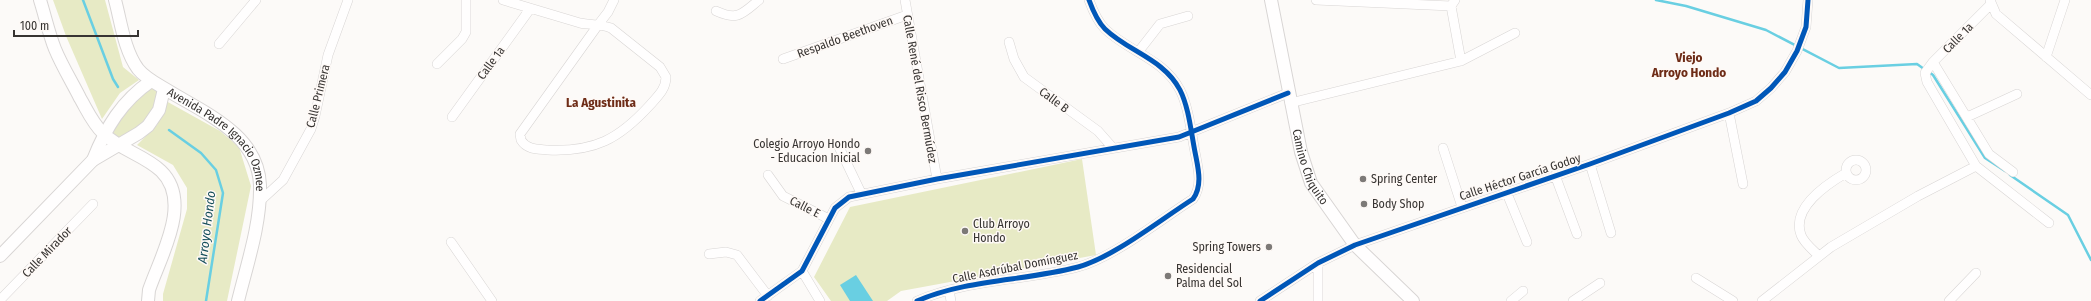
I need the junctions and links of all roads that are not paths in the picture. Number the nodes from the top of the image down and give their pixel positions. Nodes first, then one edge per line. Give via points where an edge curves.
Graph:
1 (40, 0) edge
2 (115, 0) edge
3 (256, 0) edge
4 (348, 0) edge
5 (466, 0) edge
6 (503, 0) edge
7 (614, 0) edge
8 (759, 0) edge
9 (905, 0) edge
10 (1090, 0) edge
11 (1271, 0) edge
12 (1316, 0) edge
13 (1808, 0) edge
14 (2065, 0) edge
15 (514, 2) edge
16 (1991, 2) edge
17 (1453, 3) edge
18 (530, 9) junction
19 (716, 11) dead end
20 (906, 15) junction
21 (1188, 16) dead end
22 (598, 25) junction
23 (1515, 33) dead end
24 (1009, 42) dead end
25 (219, 44) dead end
26 (1139, 52) junction
27 (2046, 57) junction
28 (783, 60) dead end
29 (1460, 62) junction
30 (1933, 62) junction
31 (437, 64) dead end
32 (151, 81) junction
33 (164, 89) junction
34 (2017, 94) dead end
35 (2091, 96) edge
36 (1289, 98) junction
37 (1729, 113) junction
38 (452, 117) dead end
39 (1967, 117) junction
40 (1192, 133) junction
41 (103, 134) junction
42 (118, 145) junction
43 (839, 147) dead end
44 (1112, 148) junction
45 (1444, 148) dead end
46 (93, 160) junction
47 (1590, 164) junction
48 (1976, 166) junction
49 (2013, 172) dead end
50 (1846, 173) dead end
51 (768, 175) dead end
52 (1556, 175) junction
53 (937, 179) junction
54 (1743, 184) dead end
55 (1506, 191) junction
56 (861, 193) junction
57 (259, 202) junction
58 (93, 204) dead end
59 (1462, 206) junction
60 (829, 219) junction
61 (2049, 223) dead end
62 (1611, 233) dead end
63 (1577, 234) dead end
64 (451, 242) dead end
65 (1527, 242) dead end
66 (1355, 245) junction
67 (709, 254) dead end
68 (0, 256) edge
69 (1819, 256) junction
70 (1318, 263) junction
71 (802, 271) junction
72 (1976, 273) dead end
73 (1696, 278) dead end
74 (1600, 283) dead end
75 (949, 290) junction
76 (1523, 291) dead end
77 (768, 296) junction
78 (0, 300) edge
79 (148, 301) edge
80 (238, 301) edge
81 (492, 301) edge
82 (760, 301) edge
83 (820, 301) edge
84 (917, 301) edge
85 (951, 301) edge
86 (1260, 301) edge
87 (1318, 301) edge
88 (1413, 301) edge
89 (1511, 301) edge
90 (1573, 301) edge
91 (1733, 301) edge
92 (1762, 301) edge
93 (1949, 301) edge

1 - 41 street via 55,49 93,122
2 - 32 street, Avenida Padre Ignacio Ozmee via 130,57 138,70
3 - 25 street
4 - 57 street, Calle Primera via 328,55 311,129 283,180
5 - 31 street via 466,32
6 - 15 street
7 - 22 street
8 - 19 street via 743,14 735,17 728,17
9 - 20 street, Calle René del Risco Bermúdez
10 - 26 street, Calle Asdrúbal Domínguez via 1097,19 1105,30
11 - 36 street, Camino Chiquito
12 - 17 street
13 - 37 street, Calle Héctor García Godoy via 1806,27 1785,72 1756,101
14 - 27 street
15 - 18 street
16 - 27 street via 1996,14
16 - 30 street, Calle 1a
17 - 29 street
18 - 22 street via 580,23
18 - 38 street, Calle 1a
20 - 28 street, Respaldo Beethoven
20 - 53 street, Calle René del Risco Bermúdez
21 - 26 street via 1160,24
22 - 22 street via 612,28 660,67 666,77 663,90 632,124 597,146 579,149 535,149 523,144 520,134
23 - 29 street
24 - 44 street, Calle B via 1014,59 1024,76 1098,132
26 - 40 street, Calle Asdrúbal Domínguez via 1165,71 1180,90
27 - 35 street
29 - 36 street
30 - 39 street
30 - 48 street, Calle 1a via 1925,73 1927,82
32 - 33 street, Avenida Padre Ignacio Ozmee
32 - 41 street via 122,106
33 - 42 street via 163,101 154,118 139,133
33 - 57 street, Avenida Padre Ignacio Ozmee via 231,129 247,148 256,165 260,184
34 - 39 street
36 - 40 street
36 - 66 street, Camino Chiquito via 1300,152 1311,183
37 - 47 street, Calle Héctor García Godoy
37 - 54 street
39 - 49 street via 1989,154
40 - 44 street
40 - 75 street, Calle Asdrúbal Domínguez via 1199,175 1199,187 1193,199 1088,263
41 - 42 street
41 - 46 street
42 - 46 street
42 - 79 street via 162,172 174,196 174,222 149,290
43 - 56 street
44 - 53 street
45 - 59 street
46 - 68 street
47 - 52 street, Calle Héctor García Godoy
47 - 62 street
48 - 61 street
48 - 69 street via 1851,234
50 - 69 street via 1821,190 1803,211 1800,223 1801,236
51 - 60 street, Calle E via 783,196
52 - 55 street, Calle Héctor García Godoy
52 - 63 street
53 - 56 street
55 - 59 street, Calle Héctor García Godoy
55 - 65 street
56 - 60 street via 849,197 835,208
57 - 80 street, Avenida Padre Ignacio Ozmee
58 - 78 street, Calle Mirador
59 - 66 street, Calle Héctor García Godoy
60 - 71 street
64 - 81 street
66 - 70 street, Calle Héctor García Godoy
66 - 88 street, Camino Chiquito
67 - 77 street via 726,252 737,255
69 - 92 street
70 - 86 street, Calle Héctor García Godoy
70 - 87 street
71 - 77 street
71 - 83 street
72 - 93 street
73 - 91 street
74 - 90 street
75 - 84 street, Calle Asdrúbal Domínguez
75 - 85 street
76 - 89 street
77 - 82 street

